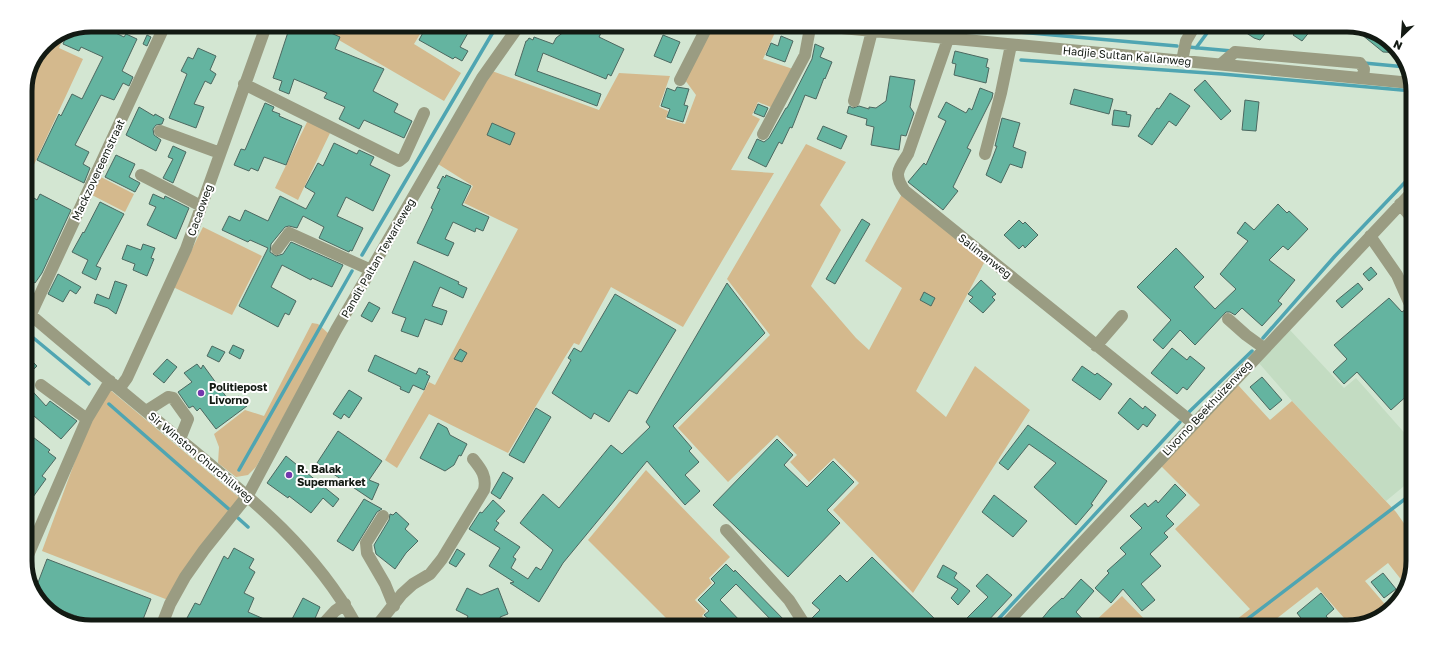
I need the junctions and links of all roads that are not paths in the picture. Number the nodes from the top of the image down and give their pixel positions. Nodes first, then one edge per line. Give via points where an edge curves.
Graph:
1 (161, 32) edge
2 (264, 32) edge
3 (514, 32) edge
4 (705, 32) edge
5 (809, 32) edge
6 (872, 32) edge
7 (882, 32) edge
8 (1191, 32) edge
9 (948, 39) junction
10 (1011, 45) junction
11 (1182, 61) junction
12 (680, 80) dead end
13 (1405, 82) edge
14 (244, 84) junction
15 (854, 101) dead end
16 (424, 113) dead end
17 (160, 131) dead end
18 (763, 134) dead end
19 (220, 153) junction
20 (985, 154) dead end
21 (141, 174) dead end
22 (1406, 198) edge
23 (1400, 204) junction
24 (201, 206) junction
25 (1406, 211) edge
26 (1370, 236) junction
27 (277, 249) dead end
28 (371, 270) junction
29 (1406, 295) edge
30 (32, 304) edge
31 (32, 315) edge
32 (1122, 316) dead end
33 (1228, 319) dead end
34 (1096, 346) junction
35 (1264, 348) junction
36 (41, 385) dead end
37 (114, 385) junction
38 (146, 411) junction
39 (87, 419) junction
40 (1193, 423) junction
41 (180, 439) junction
42 (473, 459) dead end
43 (248, 496) junction
44 (383, 516) dead end
45 (726, 530) dead end
46 (32, 535) edge
47 (35, 538) junction
48 (32, 545) edge
49 (345, 604) junction
50 (394, 606) junction
51 (164, 620) edge
52 (326, 620) edge
53 (353, 620) edge
54 (382, 620) edge
55 (802, 620) edge
56 (1010, 620) edge

1 - 30 street, Mackzovereemstraat
2 - 14 street, Cacaoweg
3 - 28 street, Pandit Paltan Tewarieweg via 482,78
4 - 12 street
5 - 18 street via 805,55
6 - 15 street
7 - 9 street, Hadjie Sultan Kallanweg
8 - 11 street via 1186,41
9 - 10 street, Hadjie Sultan Kallanweg
9 - 34 street, Salimanweg via 908,154 898,168 901,185 958,236
10 - 11 street, Hadjie Sultan Kallanweg
10 - 20 street
11 - 13 street, Hadjie Sultan Kallanweg
14 - 16 street via 399,160 404,157
14 - 19 street, Cacaoweg
17 - 19 street
19 - 24 street, Cacaoweg
21 - 24 street
22 - 23 street, Livorno Beekhuizenweg
23 - 25 street
23 - 26 street, Livorno Beekhuizenweg
24 - 37 street, Cacaoweg via 182,256 127,378
26 - 29 street via 1397,275
26 - 35 street, Livorno Beekhuizenweg
27 - 28 street via 289,233
28 - 43 street, Pandit Paltan Tewarieweg via 336,330
31 - 37 street, Sir Winston Churchillweg
32 - 34 street
33 - 35 street
34 - 40 street, Salimanweg
35 - 40 street, Livorno Beekhuizenweg
36 - 39 street
37 - 38 street, Sir Winston Churchillweg
37 - 39 street, Cacaoweg
38 - 41 street, Sir Winston Churchillweg
38 - 41 street via 168,397 173,398 188,419
39 - 47 street, Cacaoweg
40 - 56 street, Livorno Beekhuizenweg
41 - 43 street, Sir Winston Churchillweg
42 - 50 street via 483,471 486,480 484,490 442,559 430,574 402,594
43 - 49 street, Sir Winston Churchillweg via 300,547
43 - 51 street, Pandit Paltan Tewarieweg via 204,550 170,604
44 - 50 street via 366,543 369,557
45 - 55 street via 789,600
46 - 47 street
47 - 48 street, Cacaoweg
49 - 52 street
49 - 53 street, Sir Winston Churchillweg
50 - 54 street

